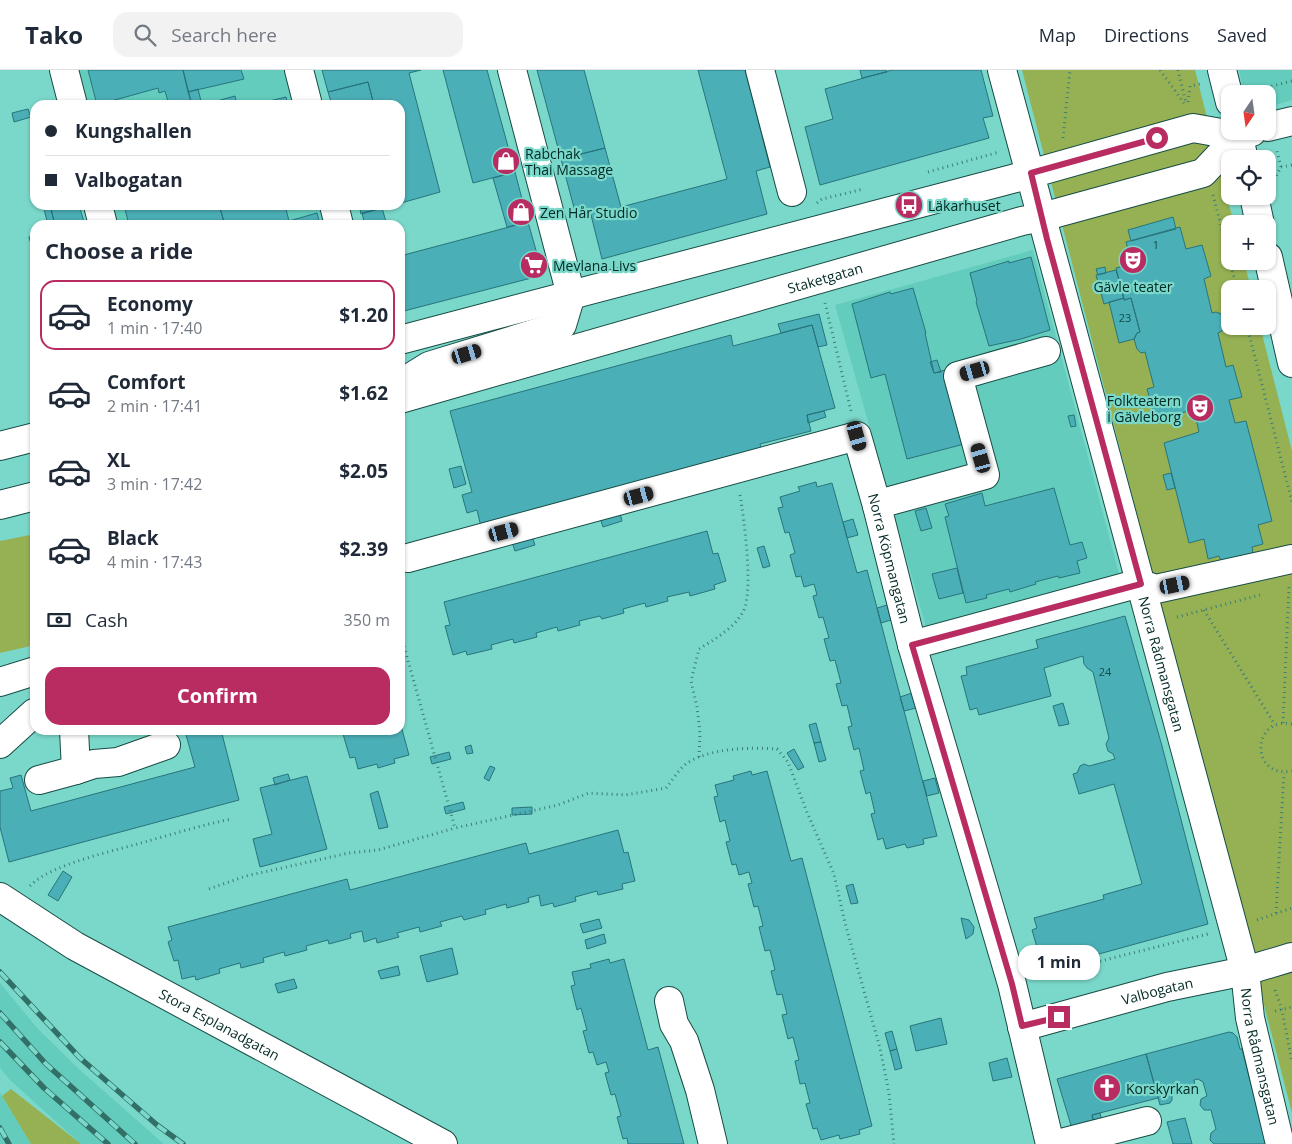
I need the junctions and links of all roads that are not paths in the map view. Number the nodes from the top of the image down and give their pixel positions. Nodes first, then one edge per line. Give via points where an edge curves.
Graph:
1 (64, 70) edge
2 (299, 70) edge
3 (512, 70) edge
4 (760, 70) edge
5 (1002, 70) edge
6 (1222, 70) edge
7 (1226, 85) edge
8 (72, 100) edge
9 (307, 100) edge
10 (1292, 121) edge
11 (1221, 134) edge
12 (1276, 135) edge
13 (1242, 140) edge
14 (1031, 173) junction
15 (792, 192) dead end
16 (1042, 217) junction
17 (1271, 270) edge
18 (571, 294) junction
19 (405, 339) edge
20 (1046, 351) dead end
21 (1292, 363) edge
22 (405, 381) edge
23 (405, 398) edge
24 (30, 438) edge
25 (0, 446) edge
26 (30, 497) edge
27 (30, 505) edge
28 (0, 506) edge
29 (877, 506) junction
30 (408, 558) dead end
31 (1292, 559) edge
32 (1141, 584) junction
33 (912, 645) junction
34 (20, 673) edge
35 (0, 682) edge
36 (30, 714) edge
37 (30, 717) edge
38 (0, 722) edge
39 (74, 735) edge
40 (0, 744) edge
41 (166, 745) dead end
42 (76, 770) junction
43 (39, 780) dead end
44 (6, 901) edge
45 (1292, 958) edge
46 (1246, 971) junction
47 (669, 1002) dead end
48 (1022, 1026) junction
49 (1147, 1121) dead end
50 (1049, 1143) edge
51 (443, 1144) edge
52 (714, 1144) edge
53 (1280, 1144) edge

1 - 8 street
2 - 9 street
3 - 18 street
4 - 15 street
5 - 14 street, Norra Rådmansgatan
6 - 7 street
10 - 12 street
11 - 14 street, Staketgatan via 1194,128
13 - 16 street, Staketgatan via 1203,173
14 - 16 street, Norra Rådmansgatan
14 - 18 street, Staketgatan
16 - 23 street, Staketgatan
16 - 32 street, Norra Rådmansgatan
17 - 21 street
18 - 19 street, Staketgatan
18 - 22 street via 562,325 429,366
20 - 29 street via 958,376 985,475
24 - 25 street
26 - 28 street
27 - 28 street
29 - 30 street, Norra Köpmangatan via 857,436
29 - 33 street, Norra Köpmangatan
31 - 32 street via 1156,589
32 - 33 street
32 - 46 street, Norra Rådmansgatan
33 - 48 street, Norra Köpmangatan
34 - 35 street
36 - 38 street
37 - 40 street
39 - 42 street
41 - 42 street via 118,762 94,764
42 - 43 street
44 - 51 street, Stora Esplanadgatan via 76,946
45 - 46 street, Valbogatan
46 - 48 street, Valbogatan via 1167,987
46 - 53 street, Norra Rådmansgatan via 1250,1018
47 - 52 street via 674,1024 684,1041 700,1090
48 - 50 street, Norra Köpmangatan
49 - 50 street

